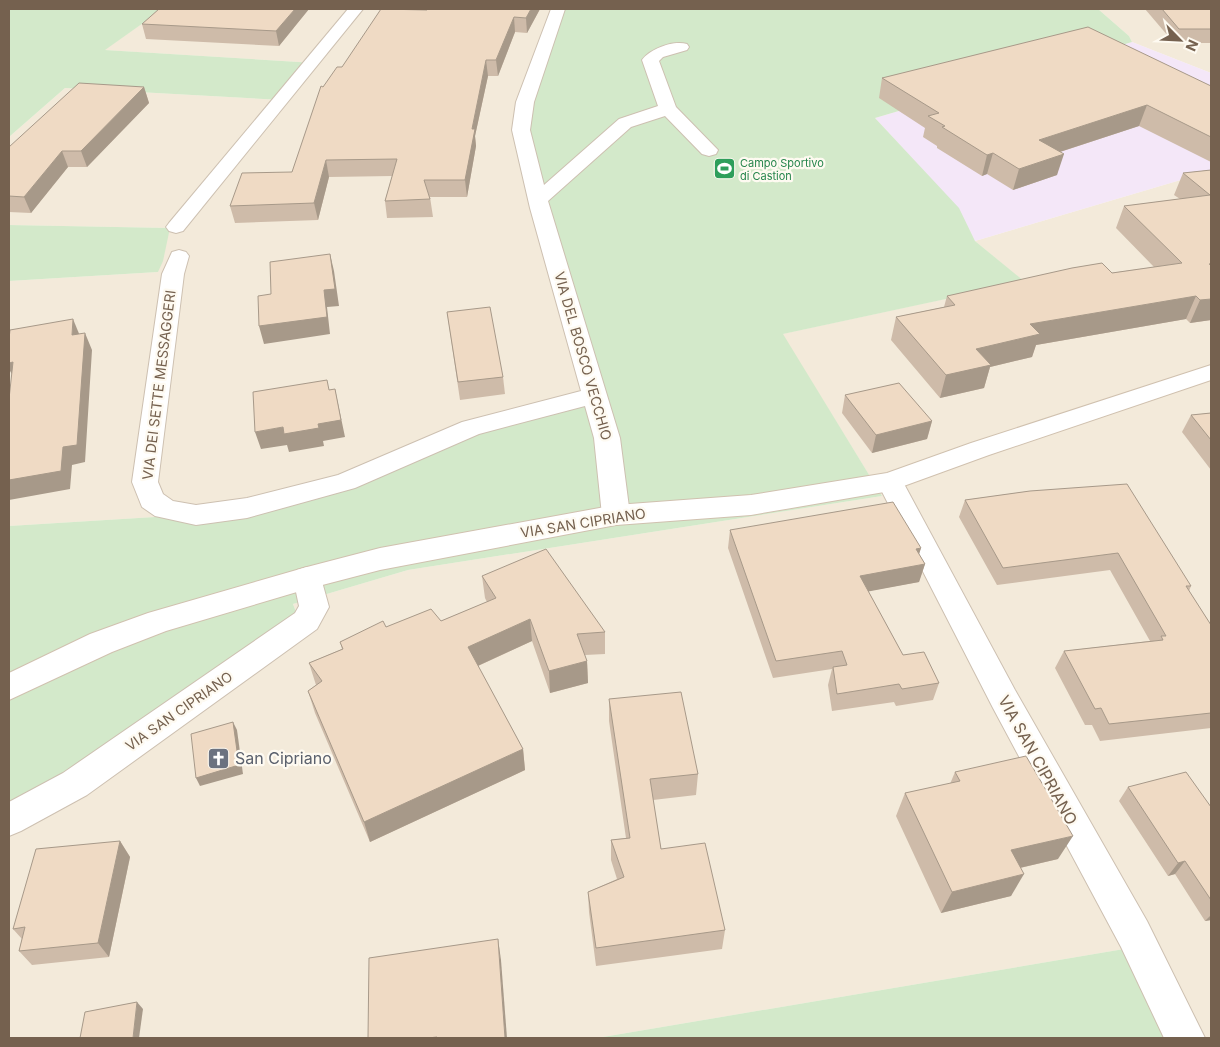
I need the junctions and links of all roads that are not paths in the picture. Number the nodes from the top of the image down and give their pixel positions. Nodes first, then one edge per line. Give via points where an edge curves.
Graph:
1 (356, 9) edge
2 (558, 9) edge
3 (681, 47) dead end
4 (668, 109) junction
5 (709, 150) dead end
6 (538, 200) junction
7 (176, 227) dead end
8 (179, 256) dead end
9 (1211, 372) edge
10 (594, 396) junction
11 (890, 482) junction
12 (616, 515) junction
13 (307, 578) junction
14 (9, 687) edge
15 (9, 820) edge
16 (1185, 1038) edge

1 - 7 street
2 - 6 street, VIA DEL BOSCO VECCHIO via 525,102 522,120 521,130
3 - 4 street via 657,54 650,60
4 - 5 street
4 - 6 street via 625,124
6 - 10 street, VIA DEL BOSCO VECCHIO
8 - 10 street, VIA DEI SETTE MESSAGGERI via 172,274 145,482 152,500 165,509 196,514 268,504 346,482 471,428
9 - 11 street, VIA SAN CIPRIANO
10 - 12 street, VIA DEL BOSCO VECCHIO via 607,438
11 - 12 street, VIA SAN CIPRIANO via 751,505
11 - 16 street, VIA SAN CIPRIANO via 1004,699 1134,934
12 - 13 street, VIA SAN CIPRIANO via 380,559
13 - 14 street, VIA SAN CIPRIANO via 159,621 101,643
13 - 15 street, VIA SAN CIPRIANO via 314,607 306,621 75,784

